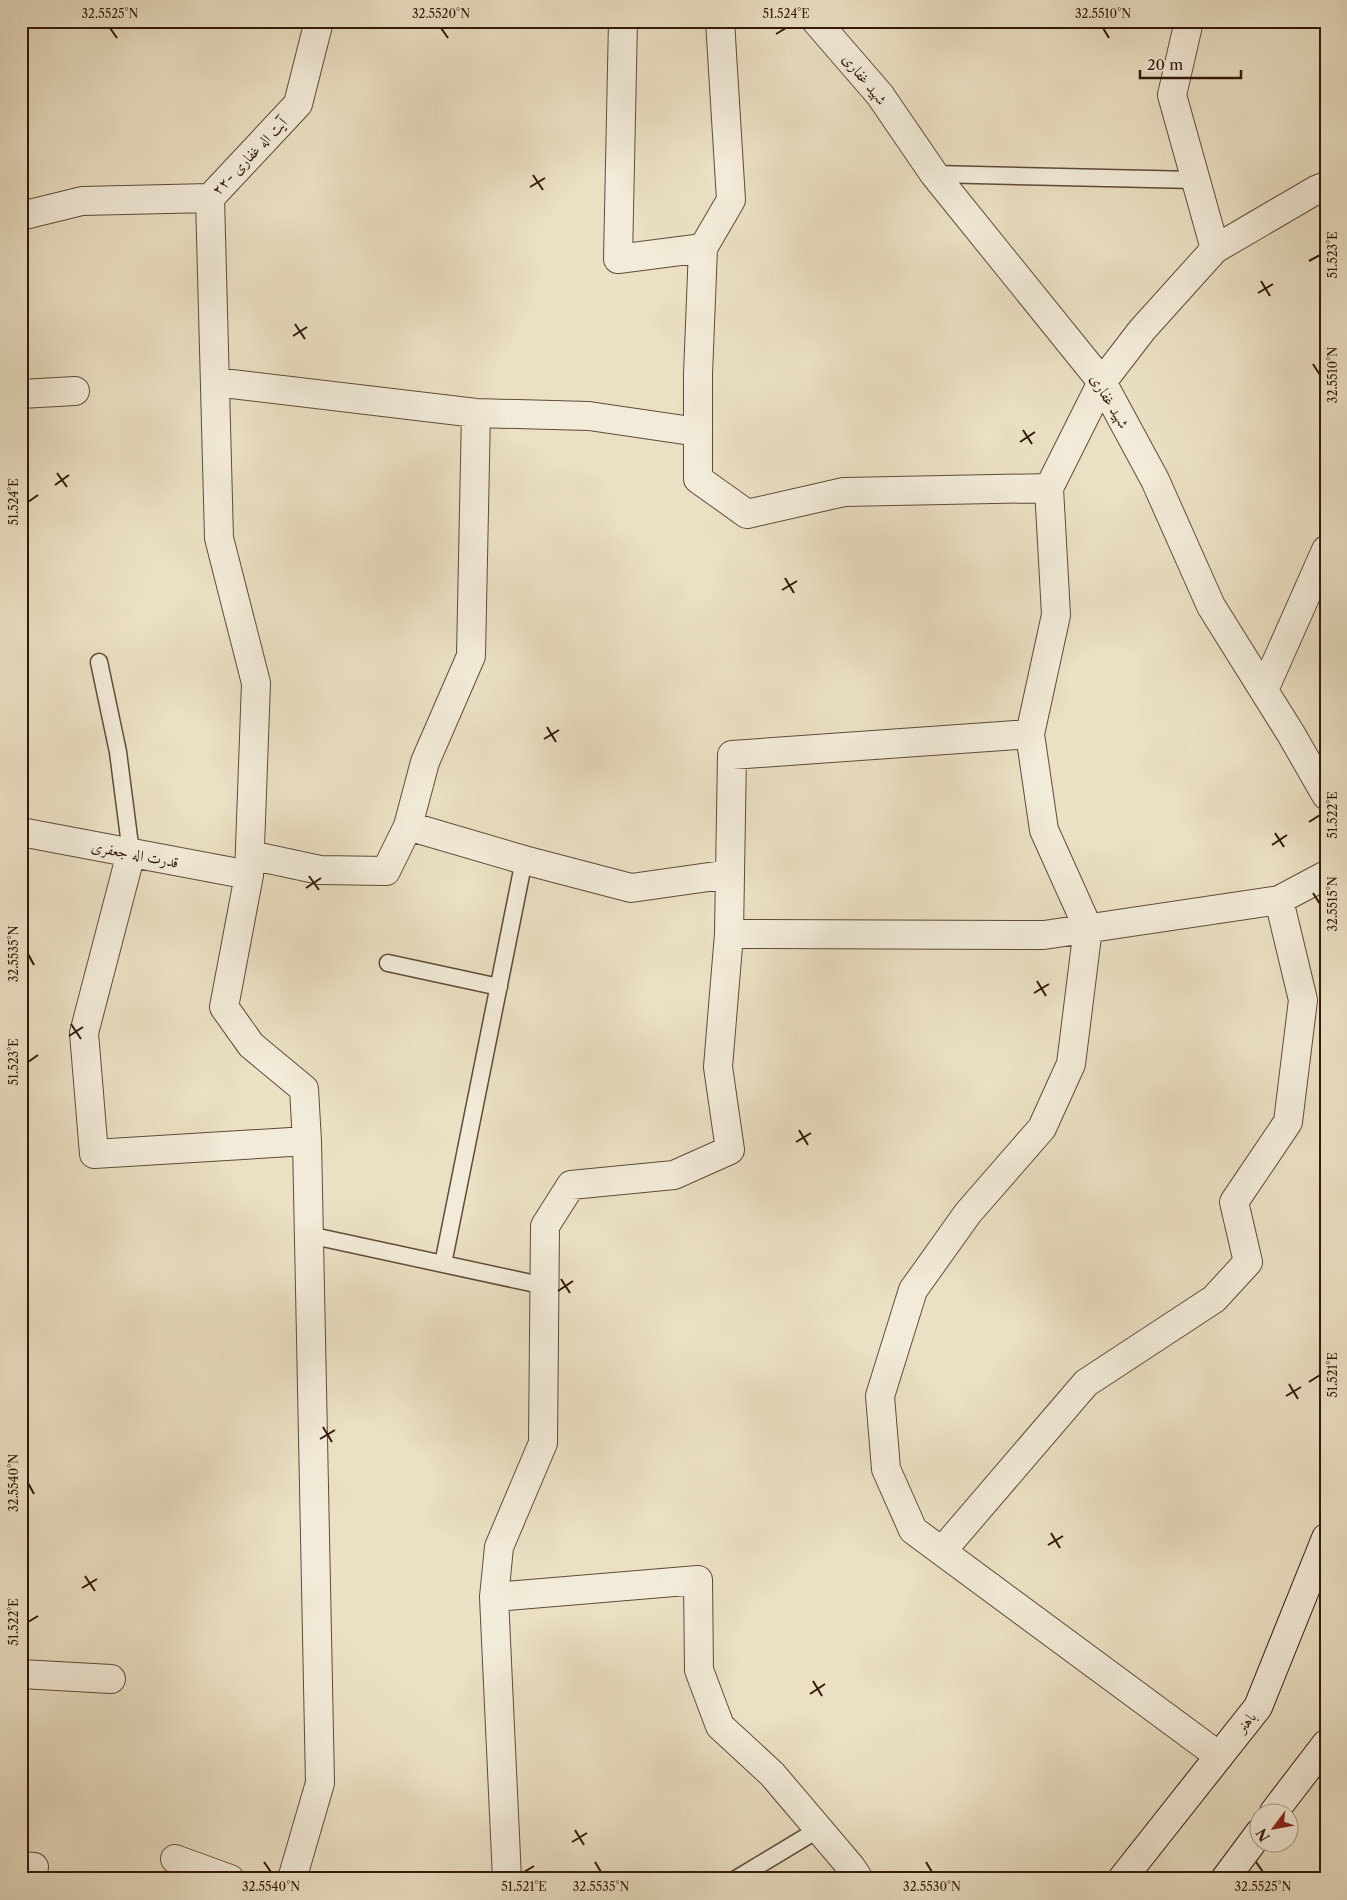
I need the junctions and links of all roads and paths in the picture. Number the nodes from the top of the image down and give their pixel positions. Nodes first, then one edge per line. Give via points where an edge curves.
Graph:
1 (319, 21) edge
2 (323, 21) edge
3 (623, 21) edge
4 (720, 21) edge
5 (816, 21) edge
6 (1189, 21) edge
7 (934, 174) junction
8 (1195, 180) junction
9 (1326, 186) edge
10 (210, 198) junction
11 (21, 216) edge
12 (703, 248) junction
13 (1215, 249) junction
14 (216, 382) junction
15 (1102, 382) junction
16 (75, 391) dead end
17 (21, 394) edge
18 (476, 413) junction
19 (698, 432) junction
20 (1049, 488) junction
21 (1326, 550) edge
22 (99, 662) dead end
23 (1264, 690) junction
24 (1030, 734) junction
25 (1326, 796) edge
26 (408, 826) junction
27 (21, 832) edge
28 (131, 853) junction
29 (524, 860) junction
30 (249, 865) junction
31 (730, 874) junction
32 (1326, 875) edge
33 (1279, 900) junction
34 (1088, 928) junction
35 (729, 934) junction
36 (388, 963) dead end
37 (499, 987) junction
38 (307, 1141) junction
39 (309, 1235) junction
40 (443, 1264) junction
41 (545, 1286) junction
42 (1326, 1538) edge
43 (942, 1551) junction
44 (494, 1597) junction
45 (21, 1674) edge
46 (111, 1679) dead end
47 (1326, 1744) edge
48 (1219, 1756) junction
49 (1282, 1802) edge
50 (819, 1829) junction
51 (1250, 1845) edge
52 (175, 1859) dead end
53 (230, 1879) edge
54 (292, 1879) edge
55 (507, 1879) edge
56 (736, 1879) edge
57 (859, 1879) edge
58 (1122, 1879) edge
59 (1225, 1879) edge

1 - 2 street
1 - 10 street, ۲۲- آیت اله غفاری via 298,104
3 - 12 street via 618,259
4 - 12 street via 731,200
5 - 7 street, شهید غفاری via 880,95
6 - 8 street via 1172,95
7 - 8 lane
7 - 15 street, شهید غفاری
8 - 13 street
9 - 13 street
10 - 11 street, ۲۲- آیت اله غفاری via 82,201
10 - 14 street
12 - 19 street
13 - 15 street via 1142,330
14 - 18 street
14 - 30 street via 219,538 256,683
15 - 20 street
15 - 23 street, شهید غفاری via 1155,480 1212,606
16 - 17 street
18 - 19 street via 589,416
18 - 26 street via 471,656 425,762
19 - 20 street via 698,479 747,514 844,492
20 - 24 street via 1056,615
21 - 23 street
22 - 28 lane via 118,752
23 - 25 street, شهید غفاری
24 - 31 street via 732,755
24 - 34 street via 1044,830
26 - 29 street
26 - 30 street, قدرت اله جعفری via 386,871
27 - 28 street, قدرت اله جعفری
28 - 30 street, قدرت اله جعفری
28 - 38 street via 84,1033 94,1154
29 - 31 street via 631,888
29 - 37 lane
30 - 38 street via 224,1007 251,1045 304,1089
31 - 35 street
32 - 33 street
33 - 34 street
33 - 43 street via 1303,1000 1288,1122 1234,1202 1248,1262 1214,1299 1086,1383
34 - 35 street via 1044,935
34 - 43 street via 1071,1064 1042,1128 968,1213 913,1290 880,1396 886,1469 913,1530
35 - 41 street via 718,1067 730,1150 674,1175 571,1185 545,1226
36 - 37 lane
37 - 40 lane
38 - 39 street
39 - 40 lane
39 - 54 street via 320,1783
40 - 41 lane
41 - 44 street via 543,1443 499,1547
42 - 48 street, باهنر via 1258,1707
43 - 48 street
44 - 50 street via 698,1580 699,1670 720,1726 772,1774
44 - 55 street
45 - 46 street
47 - 49 street
48 - 58 street, باهنر
50 - 56 lane
50 - 57 street
51 - 59 street
52 - 53 street

